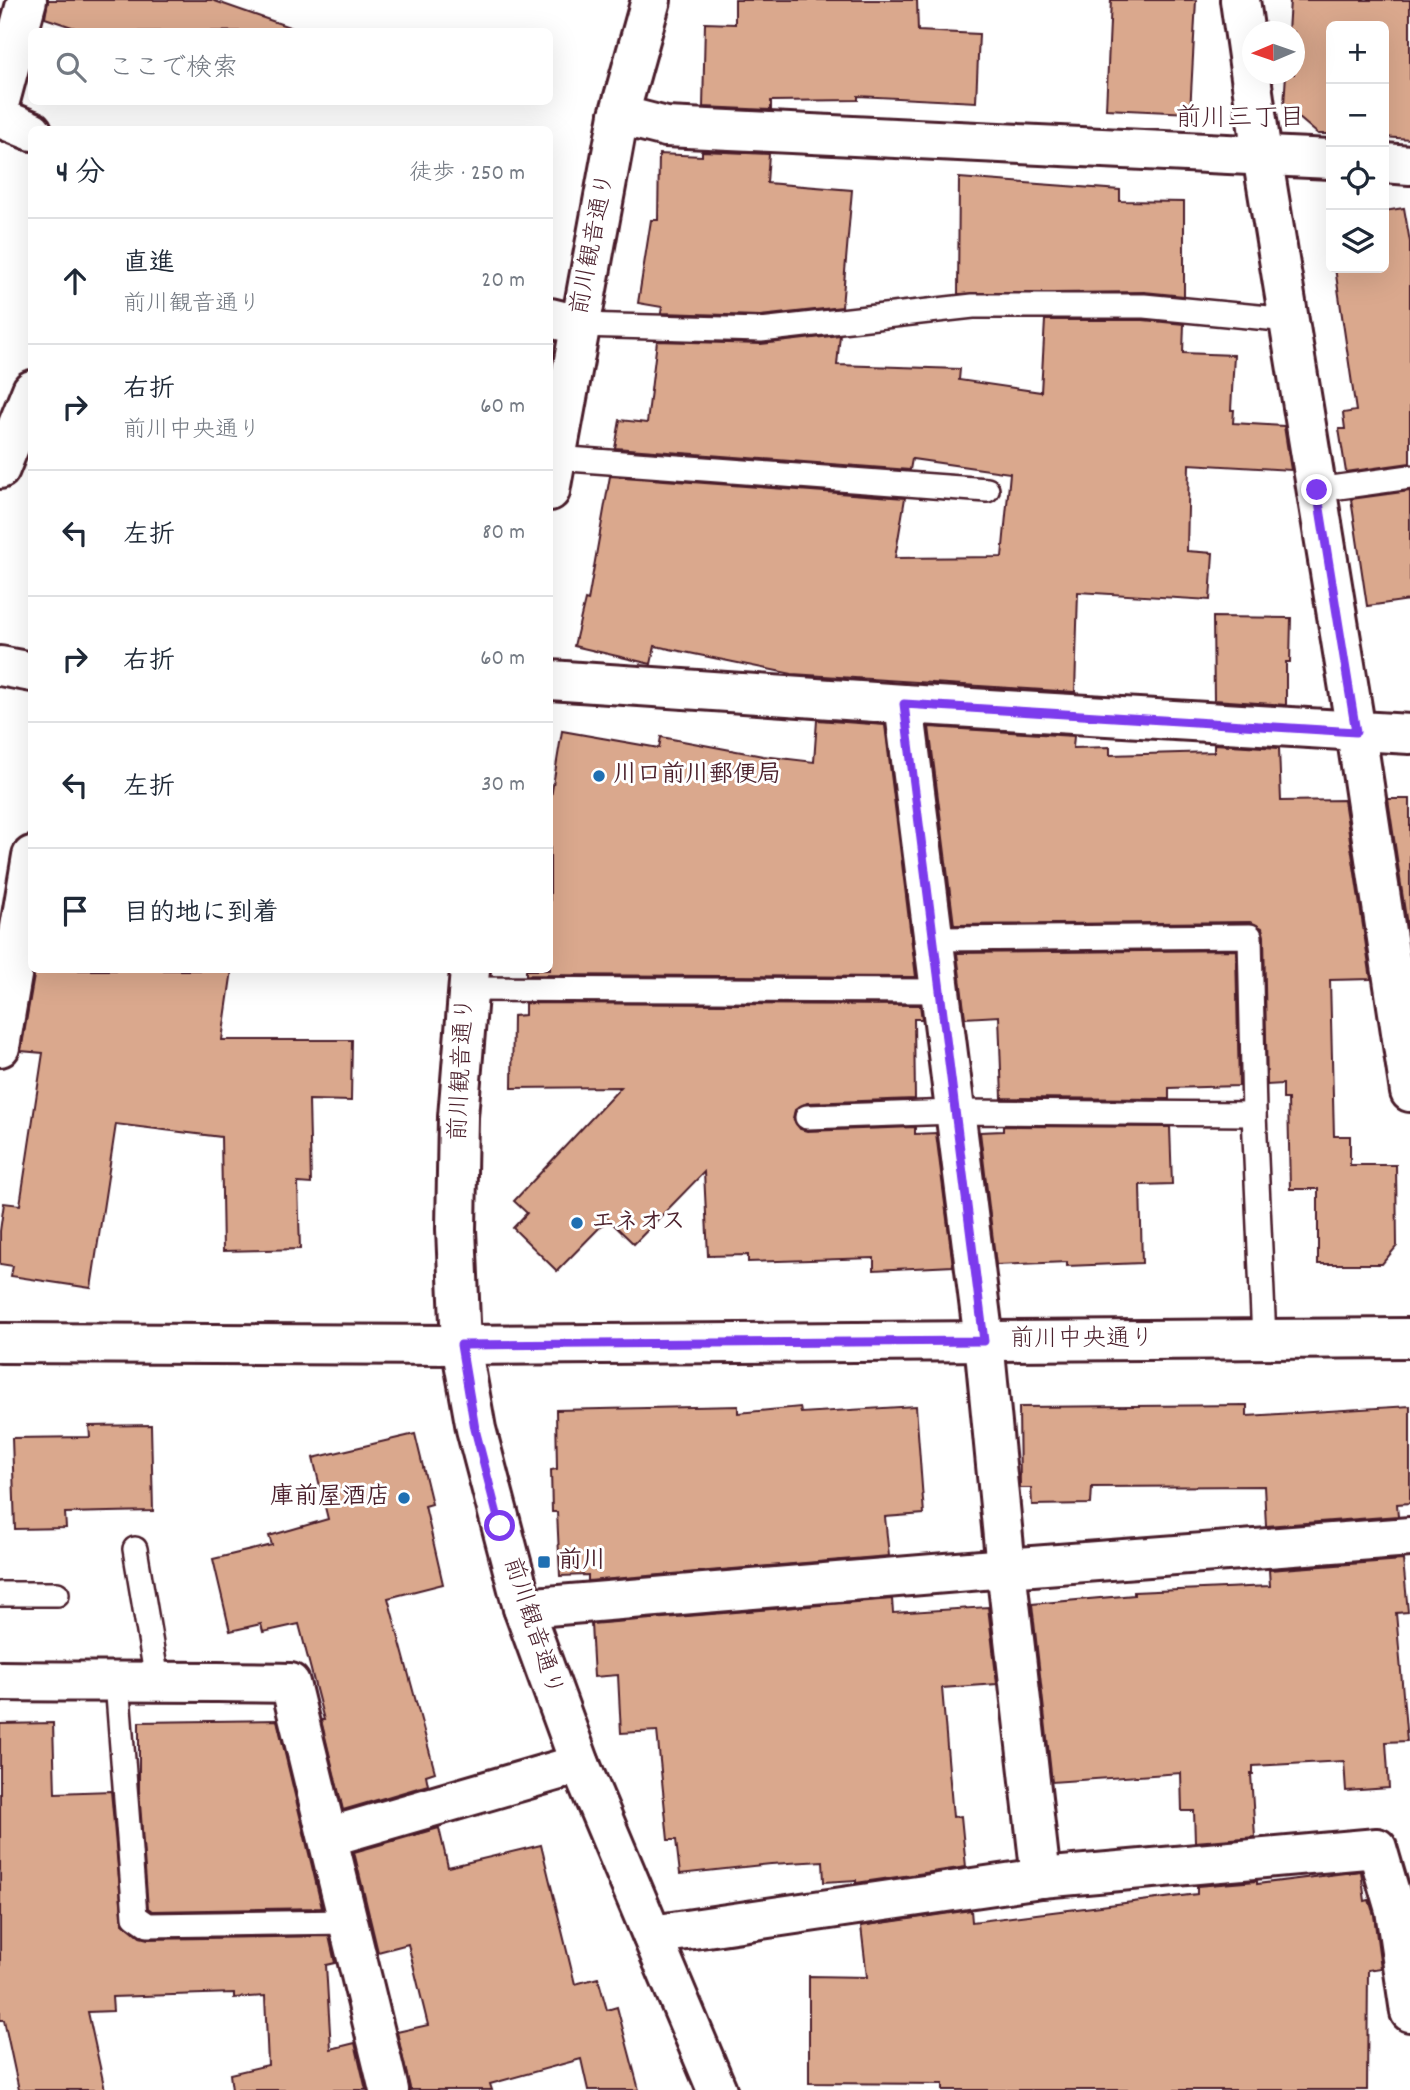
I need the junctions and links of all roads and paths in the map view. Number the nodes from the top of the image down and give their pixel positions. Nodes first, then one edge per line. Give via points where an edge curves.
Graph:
1 (27, 0) edge
2 (651, 0) edge
3 (1240, 0) edge
4 (0, 101) edge
5 (619, 116) junction
6 (0, 118) edge
7 (28, 129) edge
8 (1262, 155) junction
9 (1326, 159) edge
10 (1389, 163) edge
11 (1410, 165) edge
12 (1289, 320) junction
13 (564, 322) edge
14 (28, 400) edge
15 (553, 461) edge
16 (0, 469) edge
17 (553, 474) edge
18 (1410, 477) edge
19 (987, 490) dead end
20 (1317, 490) junction
21 (0, 666) edge
22 (28, 672) edge
23 (553, 680) edge
24 (904, 704) junction
25 (1356, 732) junction
26 (1410, 734) edge
27 (28, 880) edge
28 (934, 939) junction
29 (469, 979) edge
30 (940, 990) junction
31 (0, 1047) edge
32 (1410, 1092) edge
33 (955, 1112) junction
34 (1254, 1114) junction
35 (807, 1117) dead end
36 (1410, 1338) edge
37 (1264, 1339) junction
38 (984, 1341) junction
39 (0, 1343) edge
40 (461, 1345) junction
41 (1410, 1537) edge
42 (135, 1549) dead end
43 (1006, 1567) junction
44 (0, 1594) edge
45 (57, 1594) dead end
46 (523, 1608) junction
47 (157, 1680) junction
48 (0, 1681) edge
49 (117, 1682) junction
50 (580, 1765) junction
51 (328, 1837) junction
52 (1041, 1878) junction
53 (1402, 1909) edge
54 (348, 1922) junction
55 (652, 1934) junction
56 (1410, 2012) edge
57 (389, 2090) edge
58 (717, 2090) edge

1 - 4 street
2 - 5 street, 前川観音通り
3 - 8 street
5 - 8 street via 666,127
5 - 13 street, 前川観音通り
6 - 7 street
8 - 9 street
8 - 12 street
10 - 11 street
12 - 13 lane via 1144,306 973,306 761,330
12 - 20 street
13 - 15 street, 前川観音通り
14 - 16 street
17 - 19 lane
18 - 20 lane
20 - 25 street
21 - 22 street
23 - 24 street
24 - 25 street
24 - 28 street
25 - 26 street
25 - 32 street
27 - 31 street
28 - 30 street
28 - 34 lane via 1250,936
29 - 30 lane
29 - 40 street, 前川観音通り via 458,1117
30 - 33 street
33 - 34 lane
33 - 35 lane
33 - 38 street
34 - 37 lane
36 - 37 street, 前川中央通り
37 - 38 street, 前川中央通り
38 - 40 street, 前川中央通り
38 - 43 street
39 - 40 street, 前川中央通り
40 - 46 street, 前川観音通り via 475,1429
41 - 43 street
42 - 47 lane
43 - 46 street
43 - 52 street
44 - 45 lane
46 - 50 street, 前川観音通り
47 - 49 street
47 - 51 street via 290,1683
48 - 49 street
49 - 54 lane via 135,1916 148,1925
50 - 51 street
50 - 55 street, 前川観音通り
51 - 54 street
52 - 53 street via 1377,1847
52 - 55 street
53 - 56 street
54 - 57 street
55 - 58 street, 前川観音通り

